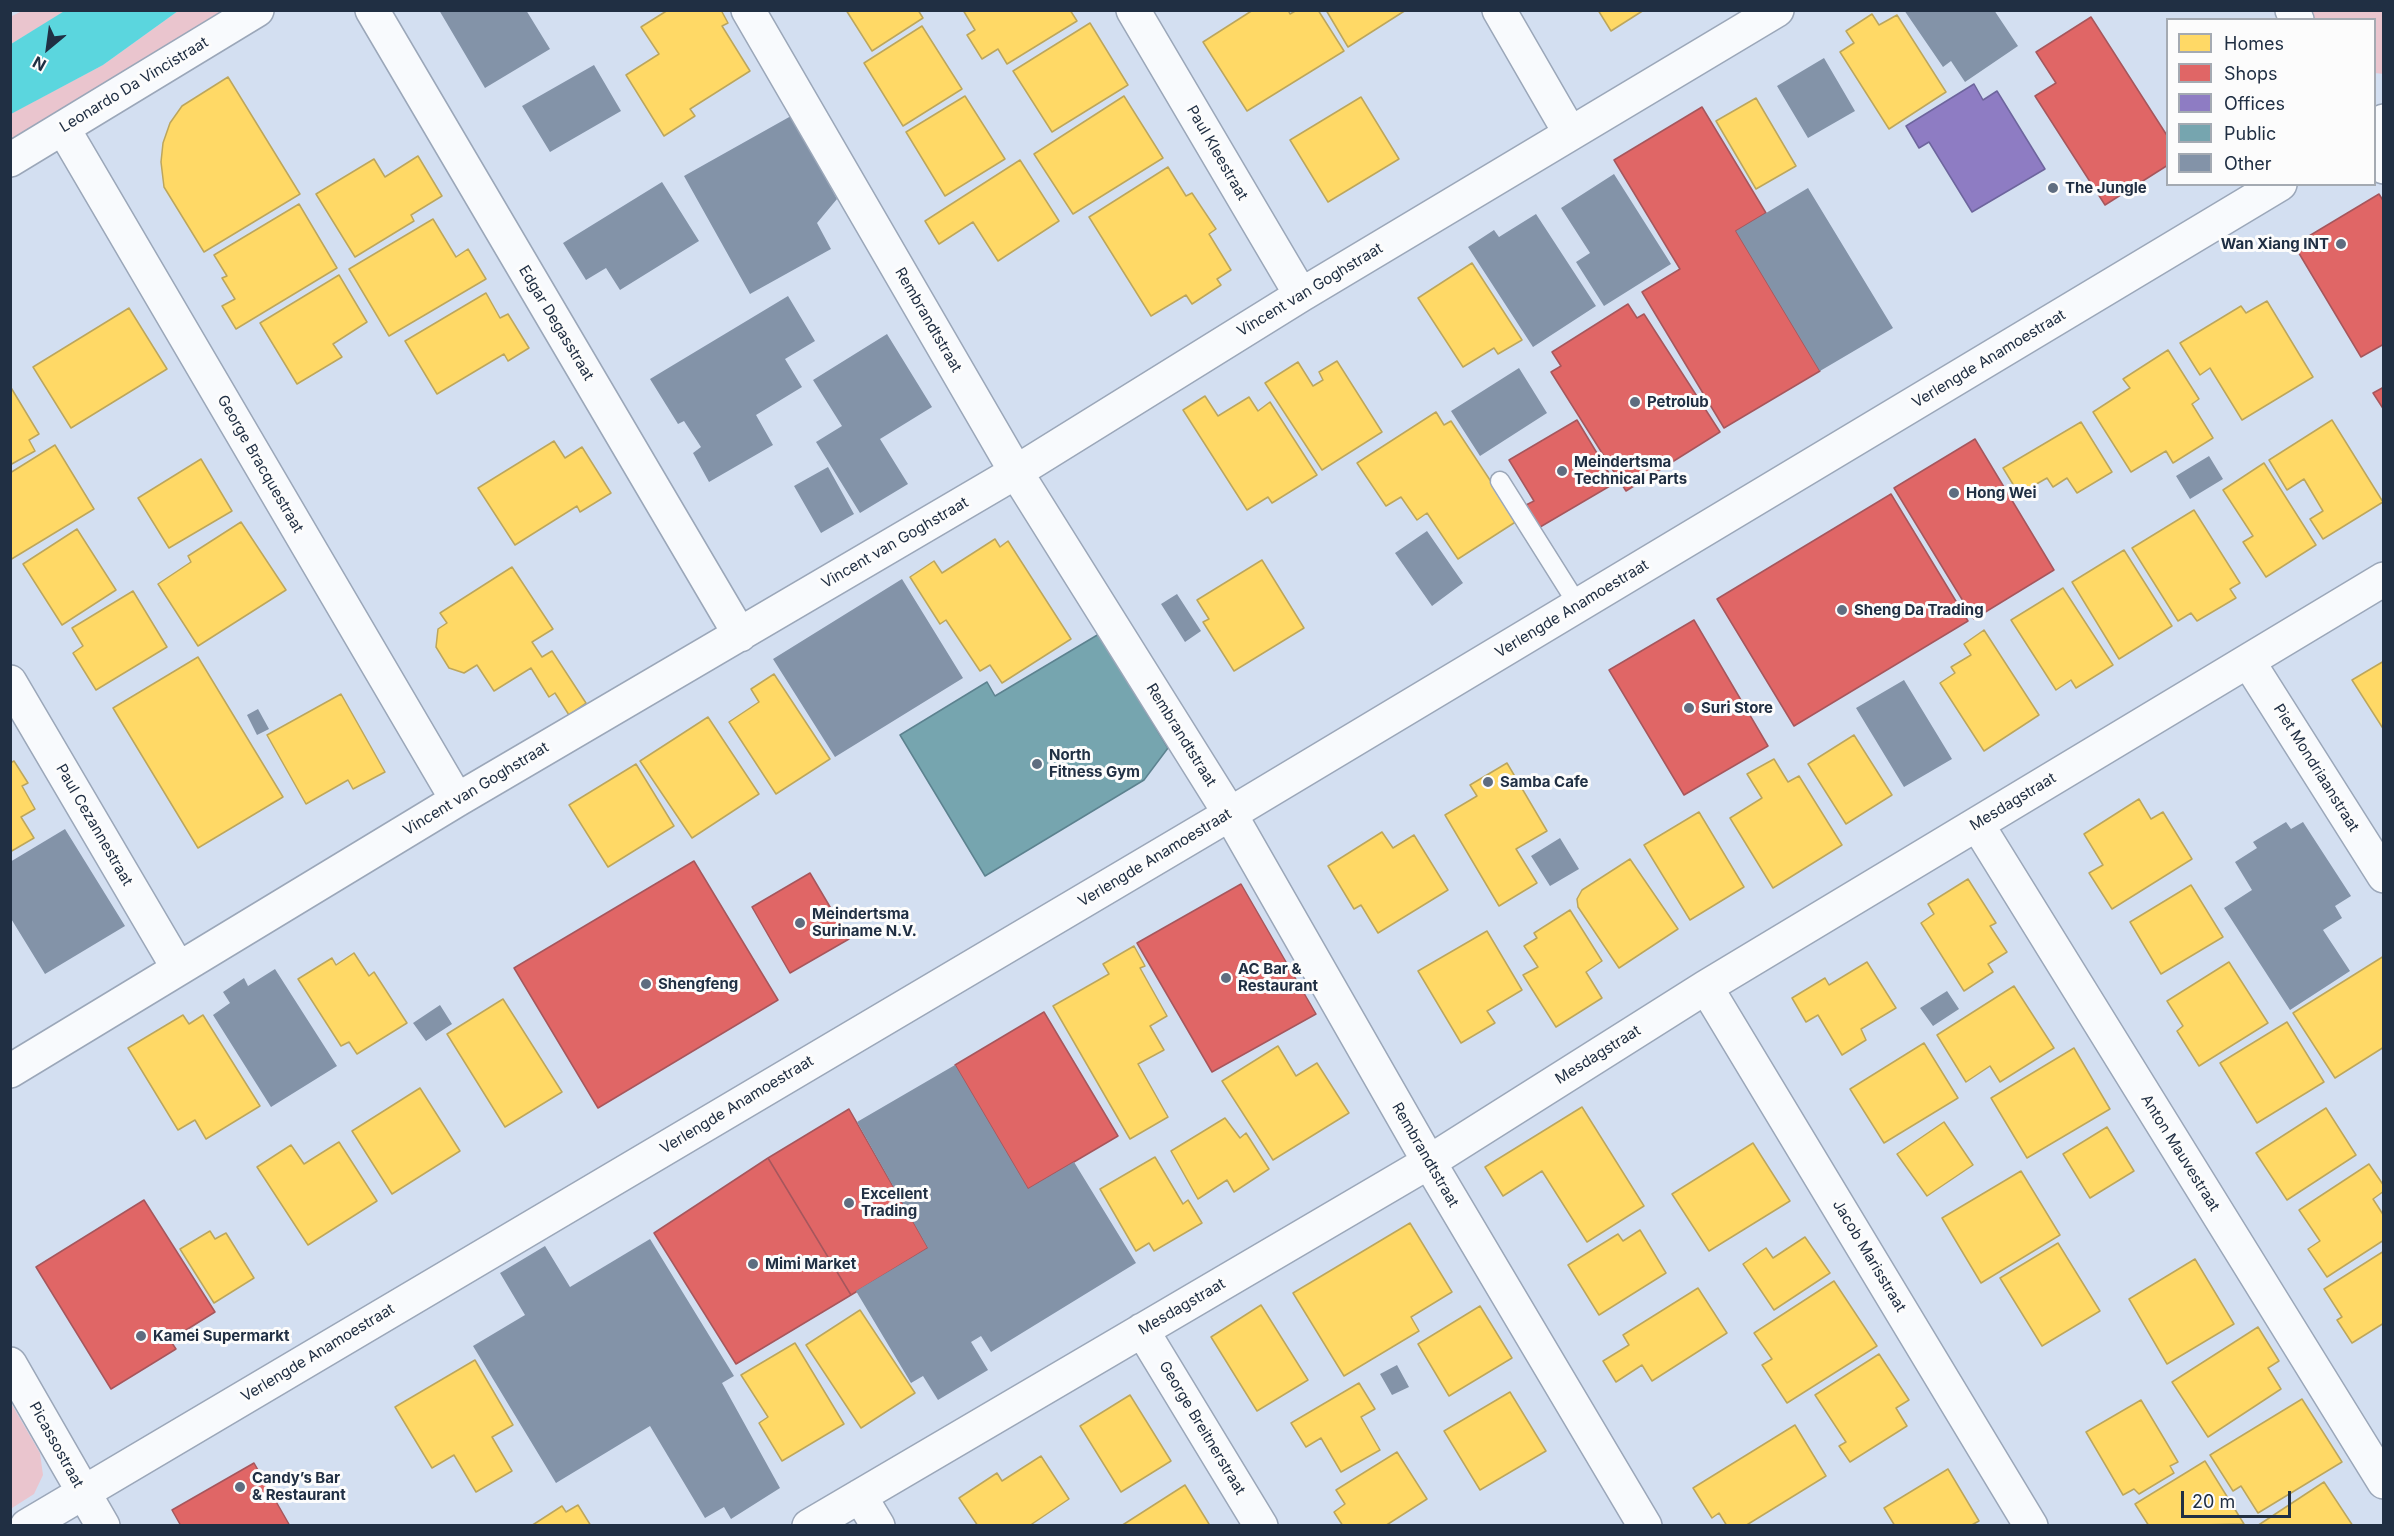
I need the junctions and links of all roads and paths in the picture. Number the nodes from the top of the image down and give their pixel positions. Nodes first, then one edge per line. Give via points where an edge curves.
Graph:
1 (257, 10) edge
2 (372, 10) edge
3 (748, 10) edge
4 (1133, 10) edge
5 (1499, 10) edge
6 (1777, 10) edge
7 (63, 128) junction
8 (1570, 134) junction
9 (2376, 154) edge
10 (10, 160) edge
11 (2384, 167) edge
12 (2277, 186) edge
13 (1301, 295) junction
14 (1016, 472) junction
15 (1500, 481) dead end
16 (2384, 579) edge
17 (1578, 605) junction
18 (740, 635) junction
19 (2248, 661) junction
20 (10, 682) edge
21 (457, 800) junction
22 (1230, 814) junction
23 (1977, 824) junction
24 (2384, 876) edge
25 (178, 968) junction
26 (1706, 987) junction
27 (10, 1071) edge
28 (1429, 1162) junction
29 (1142, 1330) junction
30 (10, 1364) edge
31 (2384, 1482) edge
32 (82, 1492) junction
33 (860, 1496) junction
34 (27, 1526) edge
35 (103, 1526) edge
36 (809, 1526) edge
37 (878, 1526) edge
38 (1261, 1526) edge
39 (1645, 1526) edge
40 (2031, 1526) edge

1 - 7 street, Leonardo Da Vincistraat
2 - 18 street, Edgar Degasstraat
3 - 14 street, Rembrandtstraat
4 - 13 street, Paul Kleestraat
5 - 8 street
6 - 8 street, Vincent van Goghstraat
7 - 10 street, Leonardo Da Vincistraat
7 - 21 street, George Bracquestraat
8 - 13 street, Vincent van Goghstraat
9 - 11 street
12 - 17 street, Verlengde Anamoestraat
13 - 14 street, Vincent van Goghstraat
14 - 18 street, Vincent van Goghstraat
14 - 22 street, Rembrandtstraat
15 - 17 lane
16 - 19 street, Mesdagstraat
17 - 22 street, Verlengde Anamoestraat
18 - 21 street, Vincent van Goghstraat
19 - 23 street, Mesdagstraat
19 - 24 street, Piet Mondriaanstraat
20 - 25 street, Paul Cezannestraat
21 - 25 street, Vincent van Goghstraat
22 - 28 street, Rembrandtstraat
22 - 32 street, Verlengde Anamoestraat
23 - 26 street, Mesdagstraat
23 - 31 street, Anton Mauvestraat
25 - 27 street, Vincent van Goghstraat
26 - 28 street, Mesdagstraat
26 - 40 street, Jacob Marisstraat
28 - 29 street, Mesdagstraat
28 - 39 street, Rembrandtstraat
29 - 33 street, Mesdagstraat
29 - 38 street, George Breitnerstraat
30 - 32 street, Picassostraat
32 - 34 street, Verlengde Anamoestraat
32 - 35 street, Picassostraat
33 - 36 street, Mesdagstraat
33 - 37 street

